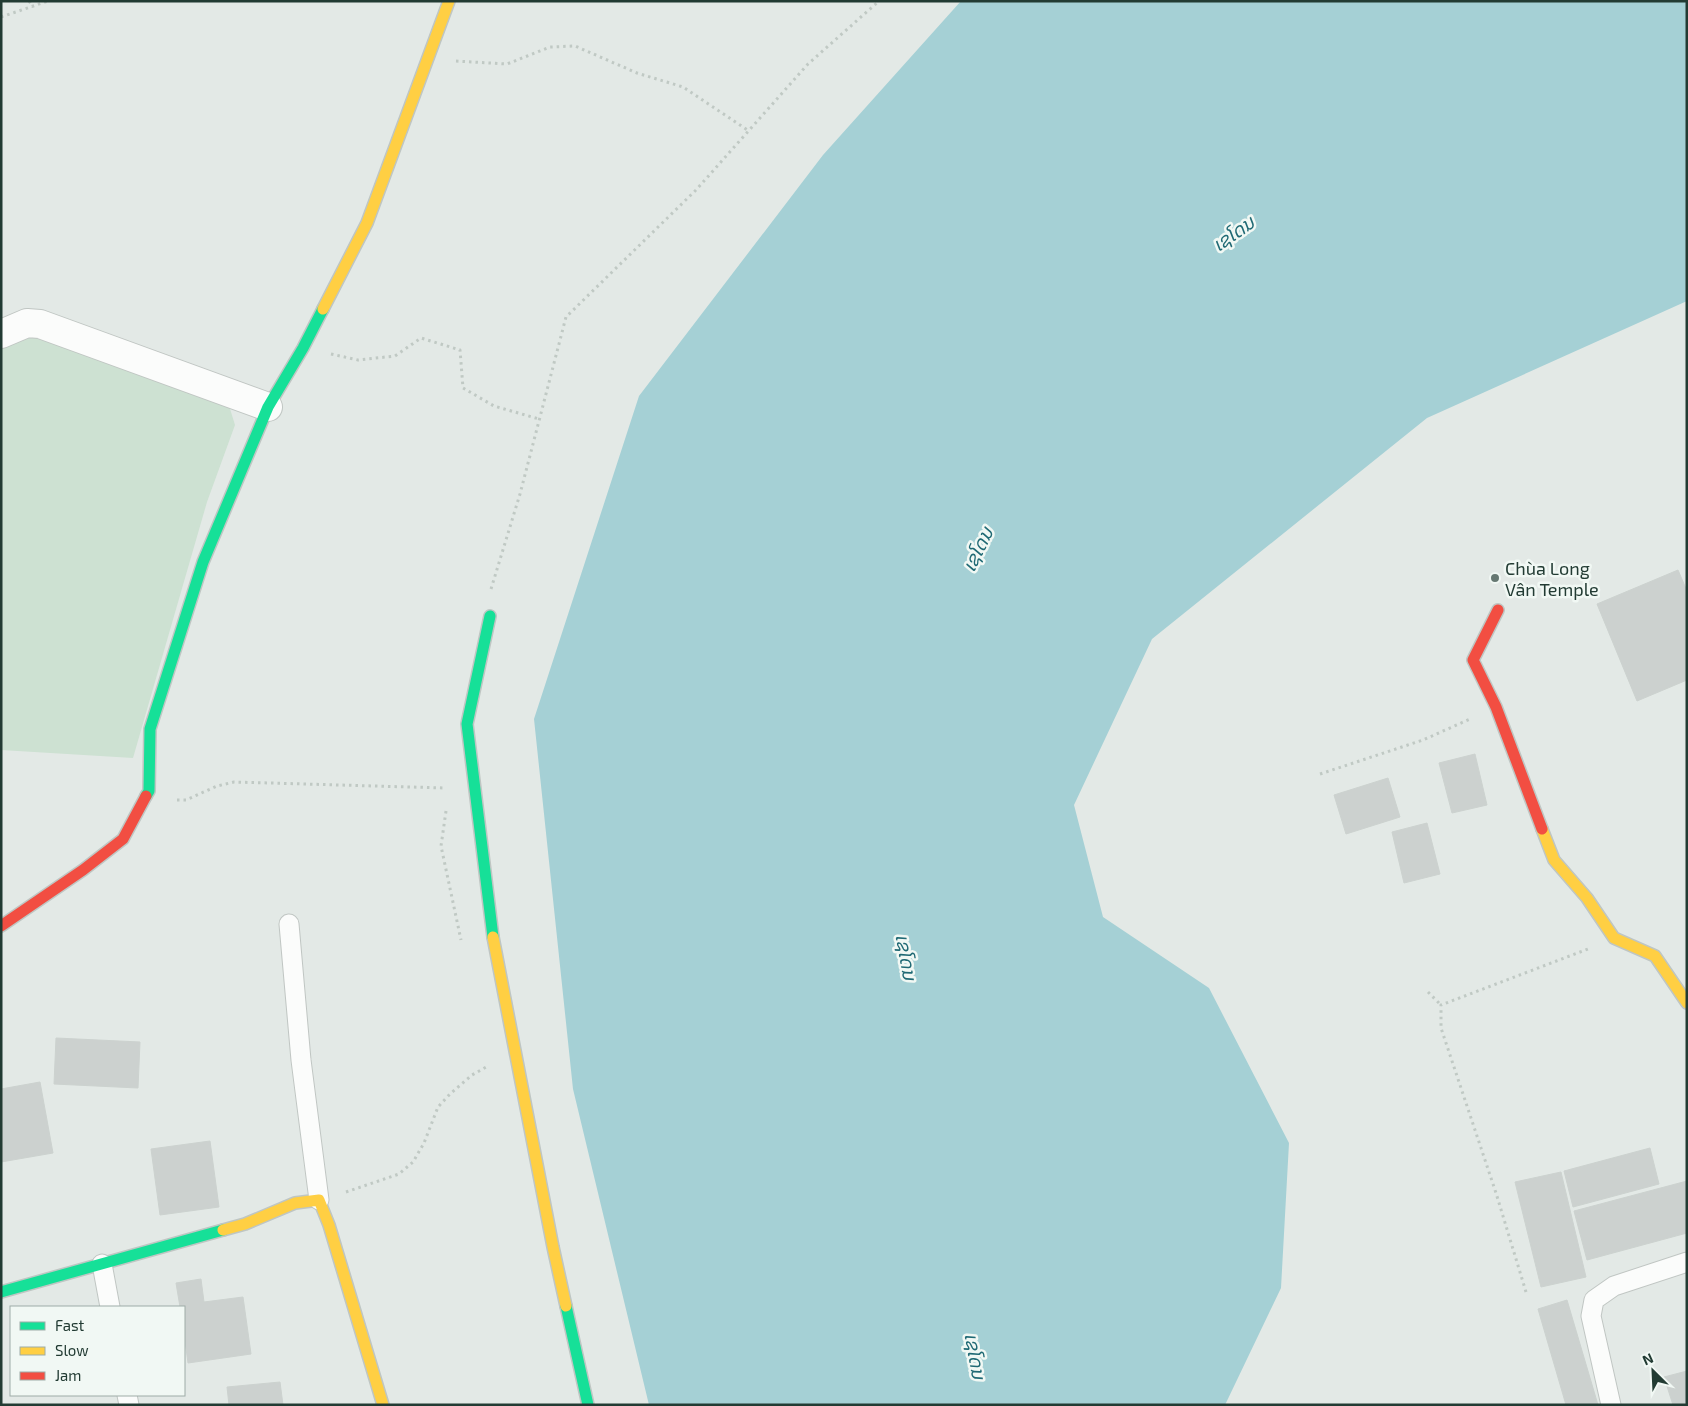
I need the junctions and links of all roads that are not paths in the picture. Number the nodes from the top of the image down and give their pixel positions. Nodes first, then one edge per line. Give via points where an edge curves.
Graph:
1 (449, 1) edge
2 (1, 334) edge
3 (268, 407) junction
4 (1498, 610) dead end
5 (490, 616) dead end
6 (289, 924) dead end
7 (1, 926) edge
8 (1687, 1003) edge
9 (319, 1200) junction
10 (1687, 1262) edge
11 (102, 1264) junction
12 (1, 1292) edge
13 (110, 1306) edge
14 (383, 1405) edge
15 (588, 1405) edge
16 (1611, 1405) edge

1 - 3 street via 367,223 303,348
2 - 3 street via 27,323 40,324
3 - 7 street via 203,562 150,729 149,791 123,839
4 - 8 street via 1473,660 1496,707 1554,860 1587,898 1614,938 1655,956
5 - 15 street via 467,724 493,941 553,1247
6 - 9 lane via 301,1060
9 - 11 street via 295,1203 245,1224
9 - 14 street
10 - 16 lane via 1614,1286 1594,1300 1591,1316
11 - 12 street
11 - 13 lane

